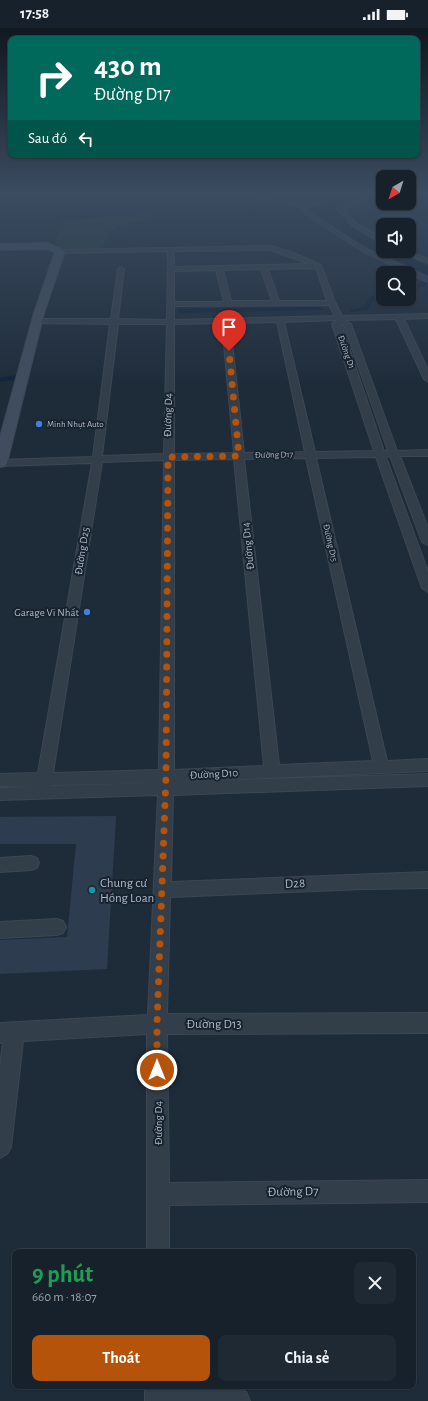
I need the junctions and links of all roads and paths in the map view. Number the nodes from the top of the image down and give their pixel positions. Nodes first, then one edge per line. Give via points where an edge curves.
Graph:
1 (58, 258) edge
2 (171, 258) edge
3 (301, 258) edge
4 (384, 258) edge
5 (424, 261) edge
6 (319, 266) junction
7 (404, 266) joint
8 (264, 267) junction
9 (170, 268) junction
10 (219, 268) junction
11 (121, 269) dead end
12 (416, 273) edge
13 (428, 280) edge
14 (331, 303) junction
15 (170, 304) junction
16 (228, 304) junction
17 (276, 304) junction
18 (428, 316) edge
19 (399, 317) junction
20 (280, 320) junction
21 (340, 320) junction
22 (37, 321) junction
23 (226, 321) junction
24 (113, 322) junction
25 (170, 322) junction
26 (428, 379) edge
27 (393, 452) junction
28 (380, 453) junction
29 (428, 453) edge
30 (309, 455) junction
31 (239, 456) junction
32 (168, 457) junction
33 (98, 460) junction
34 (0, 463) edge
35 (428, 542) edge
36 (428, 588) edge
37 (428, 765) edge
38 (381, 766) junction
39 (272, 771) junction
40 (0, 780) edge
41 (428, 780) edge
42 (165, 782) junction
43 (43, 786) junction
44 (0, 794) edge
45 (31, 863) dead end
46 (0, 864) edge
47 (428, 880) edge
48 (162, 890) junction
49 (57, 928) dead end
50 (0, 930) edge
51 (157, 1024) junction
52 (428, 1024) edge
53 (7, 1033) edge
54 (0, 1147) edge
55 (428, 1190) edge
56 (158, 1194) junction
57 (158, 1249) edge
58 (158, 1396) edge
59 (237, 1401) edge

1 - 22 street
2 - 9 street, Đường D4
3 - 6 street
4 - 7 street
5 - 7 street
6 - 8 street
6 - 14 street
8 - 10 street
8 - 17 street
9 - 10 street
9 - 15 street, Đường D4
10 - 16 street
11 - 24 street, Đường D25
12 - 13 street
14 - 17 street
14 - 21 street
15 - 16 street
15 - 25 street, Đường D4
16 - 17 street
18 - 19 street
19 - 21 street
19 - 26 street
20 - 21 street
20 - 23 street
20 - 30 street, Đường D15
21 - 27 street, Đường D1 via 346,324
21 - 28 street, Đường D1 via 336,324
22 - 24 street
22 - 34 street
23 - 25 street
23 - 31 street, Đường D14
24 - 25 street
24 - 33 street, Đường D25
25 - 32 street, Đường D4
27 - 28 street, Đường D17
27 - 29 street, Đường D17
27 - 35 street, Đường D1
28 - 30 street, Đường D17
28 - 36 street, Đường D1
30 - 31 street, Đường D17
30 - 38 street, Đường D15
31 - 32 street, Đường D17
31 - 39 street, Đường D14
32 - 33 street, Đường D17
32 - 42 street, Đường D4
33 - 34 street, Đường D17
33 - 43 street, Đường D25
37 - 38 street, Đường D10
38 - 39 street, Đường D10
39 - 42 street, Đường D10
40 - 43 street, Đường D10
41 - 42 street, Đường D10
42 - 43 street, Đường D10
42 - 48 street, Đường D4
43 - 44 street, Đường D10
45 - 46 street
47 - 48 street, D28
48 - 51 street, Đường D4
49 - 50 street
51 - 52 street, Đường D13
51 - 53 street, Đường D13
51 - 56 street, Đường D4
53 - 54 street
55 - 56 street, Đường D7
56 - 57 street, Đường D4
58 - 59 street

